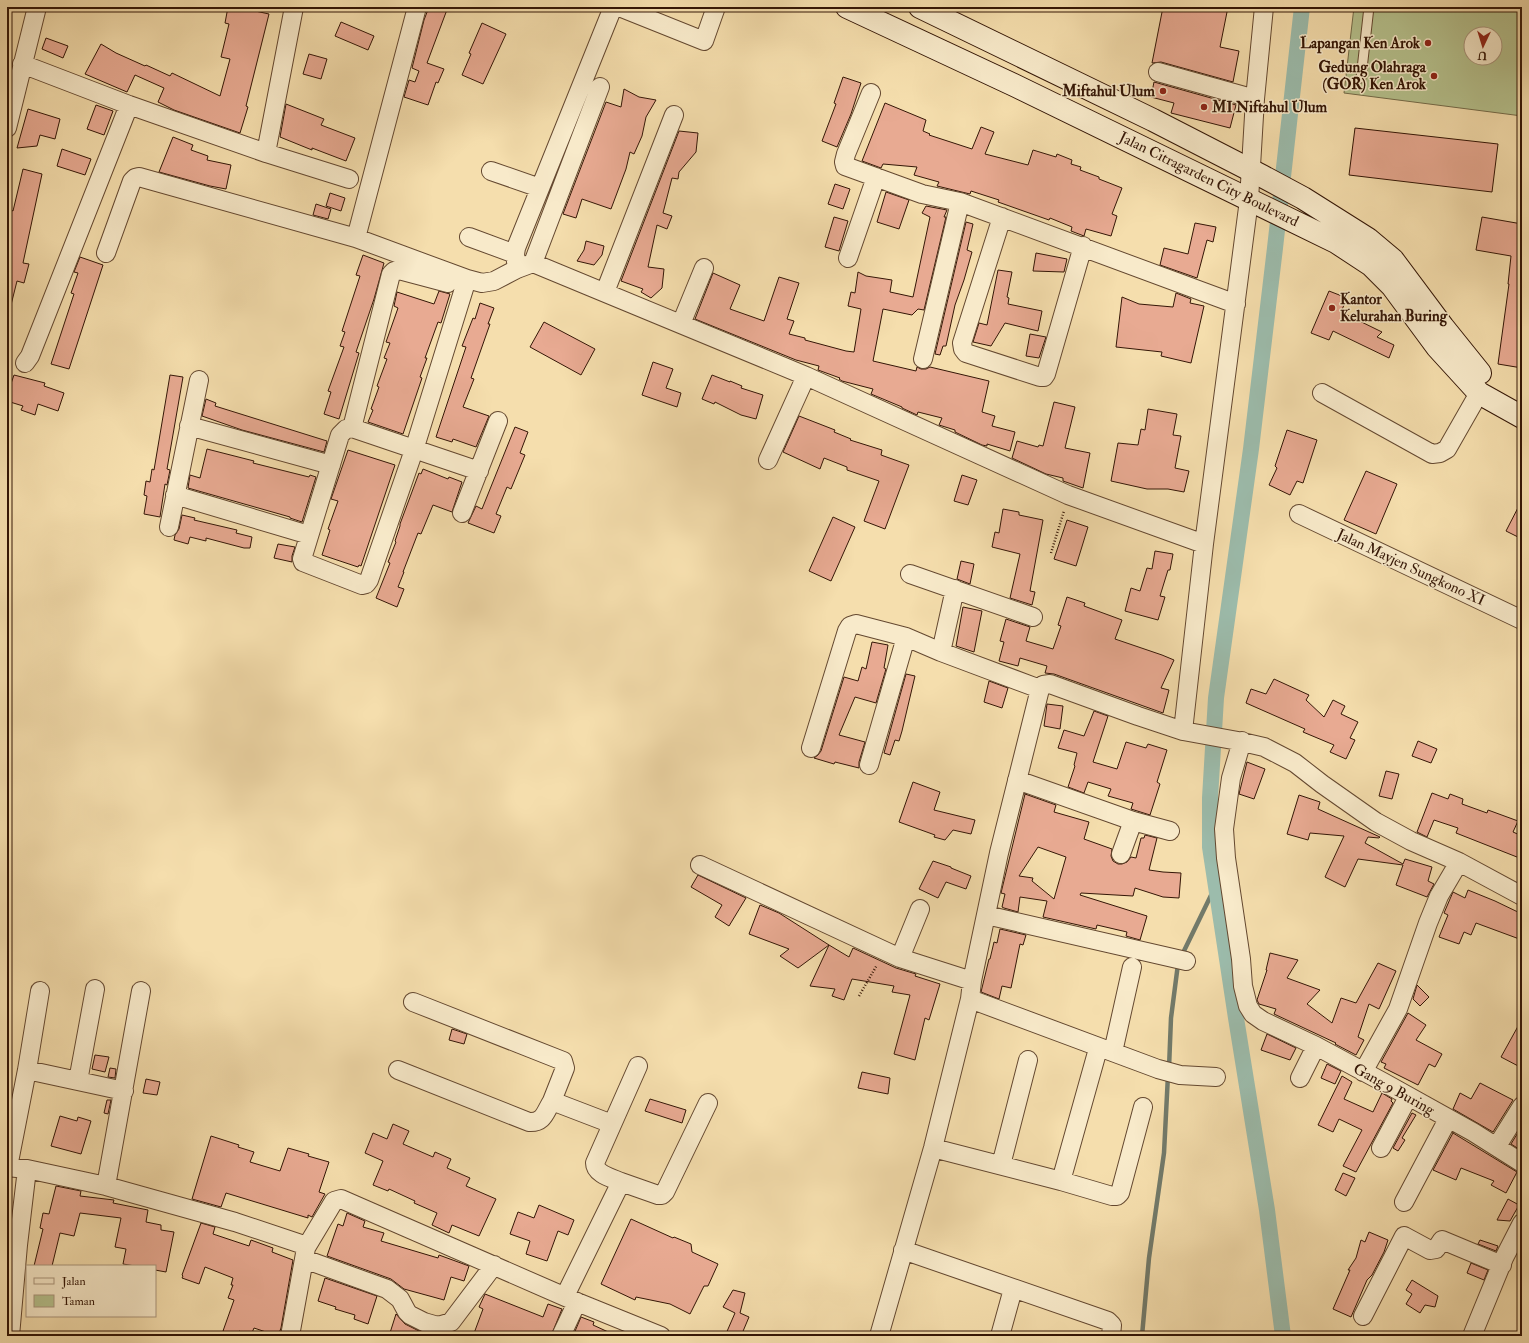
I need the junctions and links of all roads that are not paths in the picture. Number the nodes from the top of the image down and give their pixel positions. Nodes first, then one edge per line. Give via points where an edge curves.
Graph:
1 (37, 7) edge
2 (294, 7) edge
3 (417, 7) edge
4 (613, 7) edge
5 (619, 7) edge
6 (716, 7) edge
7 (847, 7) edge
8 (920, 7) edge
9 (1264, 7) edge
10 (1369, 7) edge
11 (22, 64) junction
12 (1158, 72) dead end
13 (1361, 78) dead end
14 (600, 87) dead end
15 (871, 93) dead end
16 (1255, 99) junction
17 (129, 105) junction
18 (674, 115) dead end
19 (7, 128) edge
20 (266, 153) junction
21 (491, 171) dead end
22 (1257, 173) junction
23 (876, 178) junction
24 (349, 179) dead end
25 (540, 188) junction
26 (1253, 201) junction
27 (960, 202) junction
28 (1002, 218) junction
29 (469, 237) dead end
30 (356, 238) junction
31 (1083, 246) junction
32 (106, 253) dead end
33 (848, 258) dead end
34 (522, 262) junction
35 (704, 268) dead end
36 (466, 284) junction
37 (605, 292) junction
38 (1236, 304) junction
39 (680, 324) junction
40 (922, 359) dead end
41 (24, 363) dead end
42 (806, 376) junction
43 (199, 380) dead end
44 (1322, 393) dead end
45 (1479, 393) junction
46 (1522, 402) edge
47 (1522, 417) edge
48 (498, 421) dead end
49 (189, 426) junction
50 (352, 428) junction
51 (414, 450) junction
52 (768, 460) dead end
53 (331, 465) junction
54 (479, 471) junction
55 (175, 495) junction
56 (462, 513) dead end
57 (1299, 514) dead end
58 (169, 527) dead end
59 (309, 534) junction
60 (1204, 544) junction
61 (910, 574) dead end
62 (955, 589) junction
63 (1033, 617) dead end
64 (1522, 620) edge
65 (906, 637) junction
66 (941, 652) junction
67 (1040, 688) junction
68 (1188, 732) junction
69 (1240, 741) junction
70 (811, 748) dead end
71 (869, 765) dead end
72 (1017, 780) junction
73 (1133, 820) junction
74 (1170, 831) dead end
75 (1120, 854) dead end
76 (1458, 862) junction
77 (700, 865) dead end
78 (1522, 896) edge
79 (920, 909) dead end
80 (986, 915) junction
81 (893, 954) junction
82 (1179, 960) dead end
83 (1132, 967) dead end
84 (972, 981) junction
85 (95, 989) dead end
86 (40, 991) dead end
87 (141, 991) dead end
88 (970, 999) junction
89 (413, 1002) dead end
90 (1316, 1046) junction
91 (1104, 1054) junction
92 (1028, 1060) dead end
93 (638, 1066) dead end
94 (27, 1070) junction
95 (398, 1070) dead end
96 (1364, 1072) junction
97 (1216, 1077) dead end
98 (1300, 1078) dead end
99 (78, 1082) junction
100 (124, 1091) junction
101 (1408, 1097) junction
102 (552, 1101) junction
103 (708, 1103) dead end
104 (1522, 1106) edge
105 (1143, 1108) dead end
106 (1448, 1119) junction
107 (612, 1124) junction
108 (1496, 1146) junction
109 (933, 1148) junction
110 (1381, 1148) dead end
111 (1522, 1163) edge
112 (1001, 1165) junction
113 (8, 1167) edge
114 (27, 1169) junction
115 (1061, 1181) junction
116 (621, 1182) junction
117 (106, 1186) junction
118 (1404, 1202) dead end
119 (1522, 1223) edge
120 (12, 1245) edge
121 (903, 1250) junction
122 (305, 1252) junction
123 (494, 1265) junction
124 (1502, 1265) junction
125 (1013, 1289) junction
126 (571, 1299) junction
127 (1363, 1316) dead end
128 (9, 1326) edge
129 (290, 1336) edge
130 (561, 1336) edge
131 (662, 1336) edge
132 (879, 1336) edge
133 (1000, 1336) edge
134 (1111, 1336) edge
135 (1472, 1336) edge

1 - 11 street
2 - 20 street
3 - 30 street
4 - 25 street
5 - 6 street via 704,40
7 - 26 main road, Jalan Citragarden City Boulevard
8 - 22 main road, Jalan Citragarden City Boulevard
9 - 16 street
10 - 13 lane
11 - 17 street
11 - 19 street
12 - 16 street
14 - 34 street
15 - 23 street via 844,162 845,166
16 - 22 street
17 - 20 street
17 - 41 street via 30,356
18 - 37 street
20 - 24 street
21 - 25 street
22 - 26 street
22 - 46 main road, Jalan Citragarden City Boulevard via 1303,198 1368,239 1393,260 1470,362 1484,377
23 - 27 street via 922,194
23 - 33 street
25 - 34 street via 516,248
26 - 38 street
26 - 45 main road, Jalan Citragarden City Boulevard via 1336,242 1370,265 1392,286 1437,347
27 - 28 street
27 - 40 street
28 - 31 street
28 - 31 street via 962,343 962,349 966,352 1044,377
29 - 34 street
30 - 32 street via 139,177 132,181
30 - 36 street
31 - 38 street
34 - 36 street via 494,282
34 - 37 street
35 - 39 street
36 - 50 street via 399,270 391,274
36 - 51 street
37 - 39 street
38 - 60 street
39 - 42 street
42 - 52 street
42 - 60 street via 1068,495
43 - 49 street
44 - 45 street via 1432,454 1447,449
45 - 47 main road, Jalan Citragarden City Boulevard
48 - 54 street
49 - 53 street
49 - 55 street
50 - 51 street
50 - 53 street via 346,429 340,435
51 - 54 street
51 - 59 street via 366,584 362,585 303,562
53 - 59 street
54 - 56 street
55 - 58 street
55 - 59 street
57 - 64 street, Jalan Mayjen Sungkono XI
60 - 68 street
61 - 62 street
62 - 63 street
62 - 66 street
65 - 66 street
65 - 70 street via 856,624 850,626
65 - 71 street
66 - 67 street
67 - 68 street via 1050,684
67 - 72 street
68 - 69 street
69 - 76 street via 1264,747 1295,763 1376,822
69 - 90 street, Gang 9 Buring via 1231,778 1224,829 1243,986 1248,1006 1253,1014
72 - 73 street
72 - 80 street
73 - 74 street
73 - 75 street
76 - 78 street
76 - 96 street via 1438,896 1398,1009
77 - 81 street
79 - 81 street
80 - 82 street
80 - 84 street
81 - 84 street
83 - 91 street
84 - 88 street
85 - 99 street
86 - 94 street
87 - 100 street
88 - 91 street
88 - 109 street
89 - 102 street via 563,1061 565,1068
90 - 96 street, Gang 9 Buring
90 - 98 street
91 - 97 street via 1180,1075
91 - 115 street
92 - 112 street
93 - 107 street
94 - 99 street
94 - 113 street
95 - 102 street via 529,1122 542,1119
96 - 101 street, Gang 9 Buring
99 - 100 street
100 - 117 street
101 - 106 street, Gang 9 Buring
101 - 110 street
102 - 107 street
103 - 116 street via 662,1195
104 - 108 street
105 - 115 street via 1120,1193 1117,1196
106 - 108 street, Gang 9 Buring
106 - 118 street
107 - 116 street via 595,1168 598,1172
108 - 111 street, Gang 9 Buring
109 - 112 street
109 - 121 street
112 - 115 street
113 - 114 street
114 - 117 street
114 - 120 street
116 - 126 street
117 - 122 street via 234,1222
119 - 124 street
120 - 128 street
121 - 125 street
121 - 132 street
122 - 123 street via 334,1200 341,1199
122 - 123 street via 387,1289 400,1299 410,1315 438,1326 451,1322 457,1316
122 - 129 street
123 - 126 street
124 - 127 street via 1442,1240 1436,1249 1430,1250 1404,1236
124 - 135 street
125 - 133 street
125 - 134 street via 1108,1322 1112,1325
126 - 130 street
126 - 131 street

